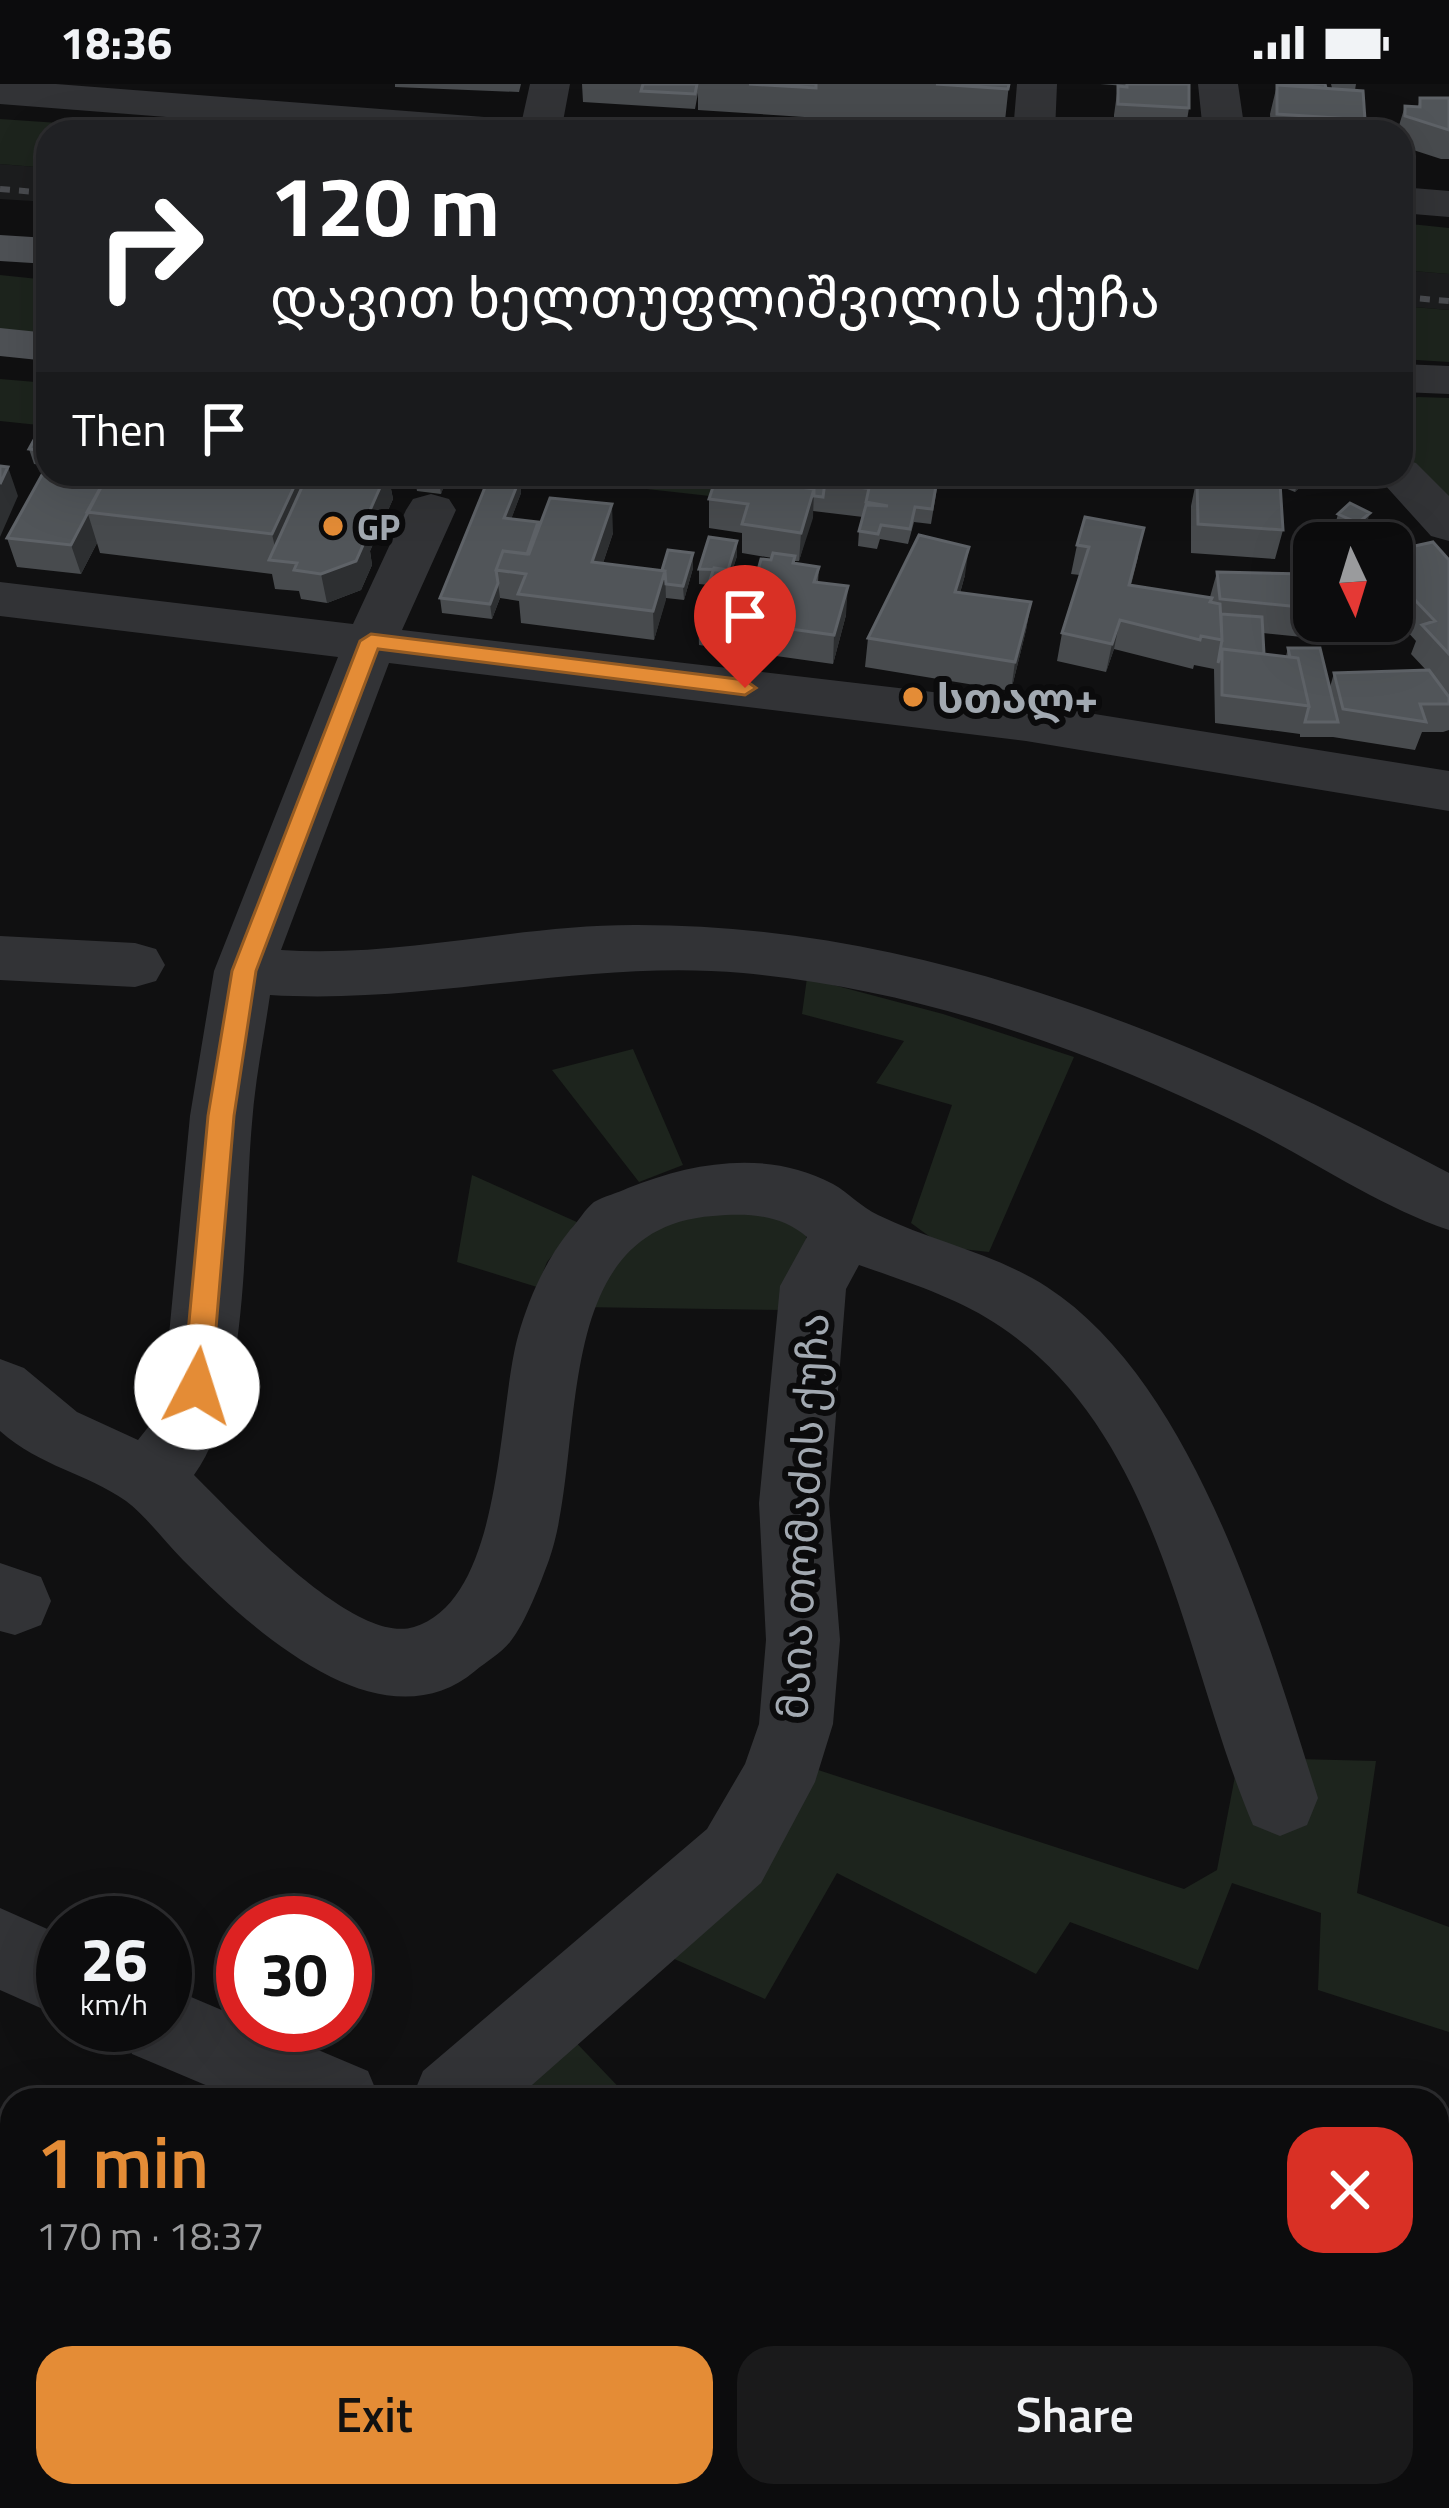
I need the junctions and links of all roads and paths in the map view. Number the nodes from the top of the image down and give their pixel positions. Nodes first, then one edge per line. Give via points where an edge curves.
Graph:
1 (550, 84) edge
2 (1037, 84) edge
3 (1218, 84) edge
4 (0, 92) edge
5 (363, 120) edge
6 (542, 120) edge
7 (1035, 120) edge
8 (1222, 120) edge
9 (1413, 201) edge
10 (1449, 203) edge
11 (0, 342) edge
12 (36, 345) edge
13 (1413, 378) edge
14 (1449, 380) edge
15 (1411, 486) edge
16 (431, 510) dead end
17 (1449, 525) edge
18 (0, 598) edge
19 (371, 641) junction
20 (1449, 791) edge
21 (0, 958) edge
22 (135, 965) dead end
23 (244, 971) junction
24 (1449, 1204) edge
25 (845, 1230) junction
26 (0, 1389) edge
27 (150, 1478) junction
28 (1280, 1798) dead end
29 (0, 1948) edge
30 (36, 1965) edge
31 (192, 2038) edge
32 (310, 2088) edge
33 (466, 2088) edge

1 - 6 street
2 - 7 street
3 - 8 street
4 - 5 street
9 - 10 street
11 - 12 main road
13 - 14 street
15 - 17 street
16 - 19 street
18 - 19 street
19 - 20 street via 1026,722
19 - 23 street
21 - 22 street
23 - 24 street via 352,975 632,947 851,963 1011,1005 1181,1070
23 - 27 street via 221,1116 197,1387 182,1436
25 - 27 street via 806,1200 701,1190 655,1199 594,1240 571,1275 555,1328 508,1584 472,1636 432,1660 393,1665 289,1612
25 - 28 street via 990,1286 1037,1316 1086,1364 1132,1425 1220,1605
25 - 33 street, მაია თომაძის ქუჩა via 813,1286 794,1503 801,1661 796,1724 777,1782 734,1856
26 - 27 street via 53,1435
29 - 30 street
31 - 32 street

